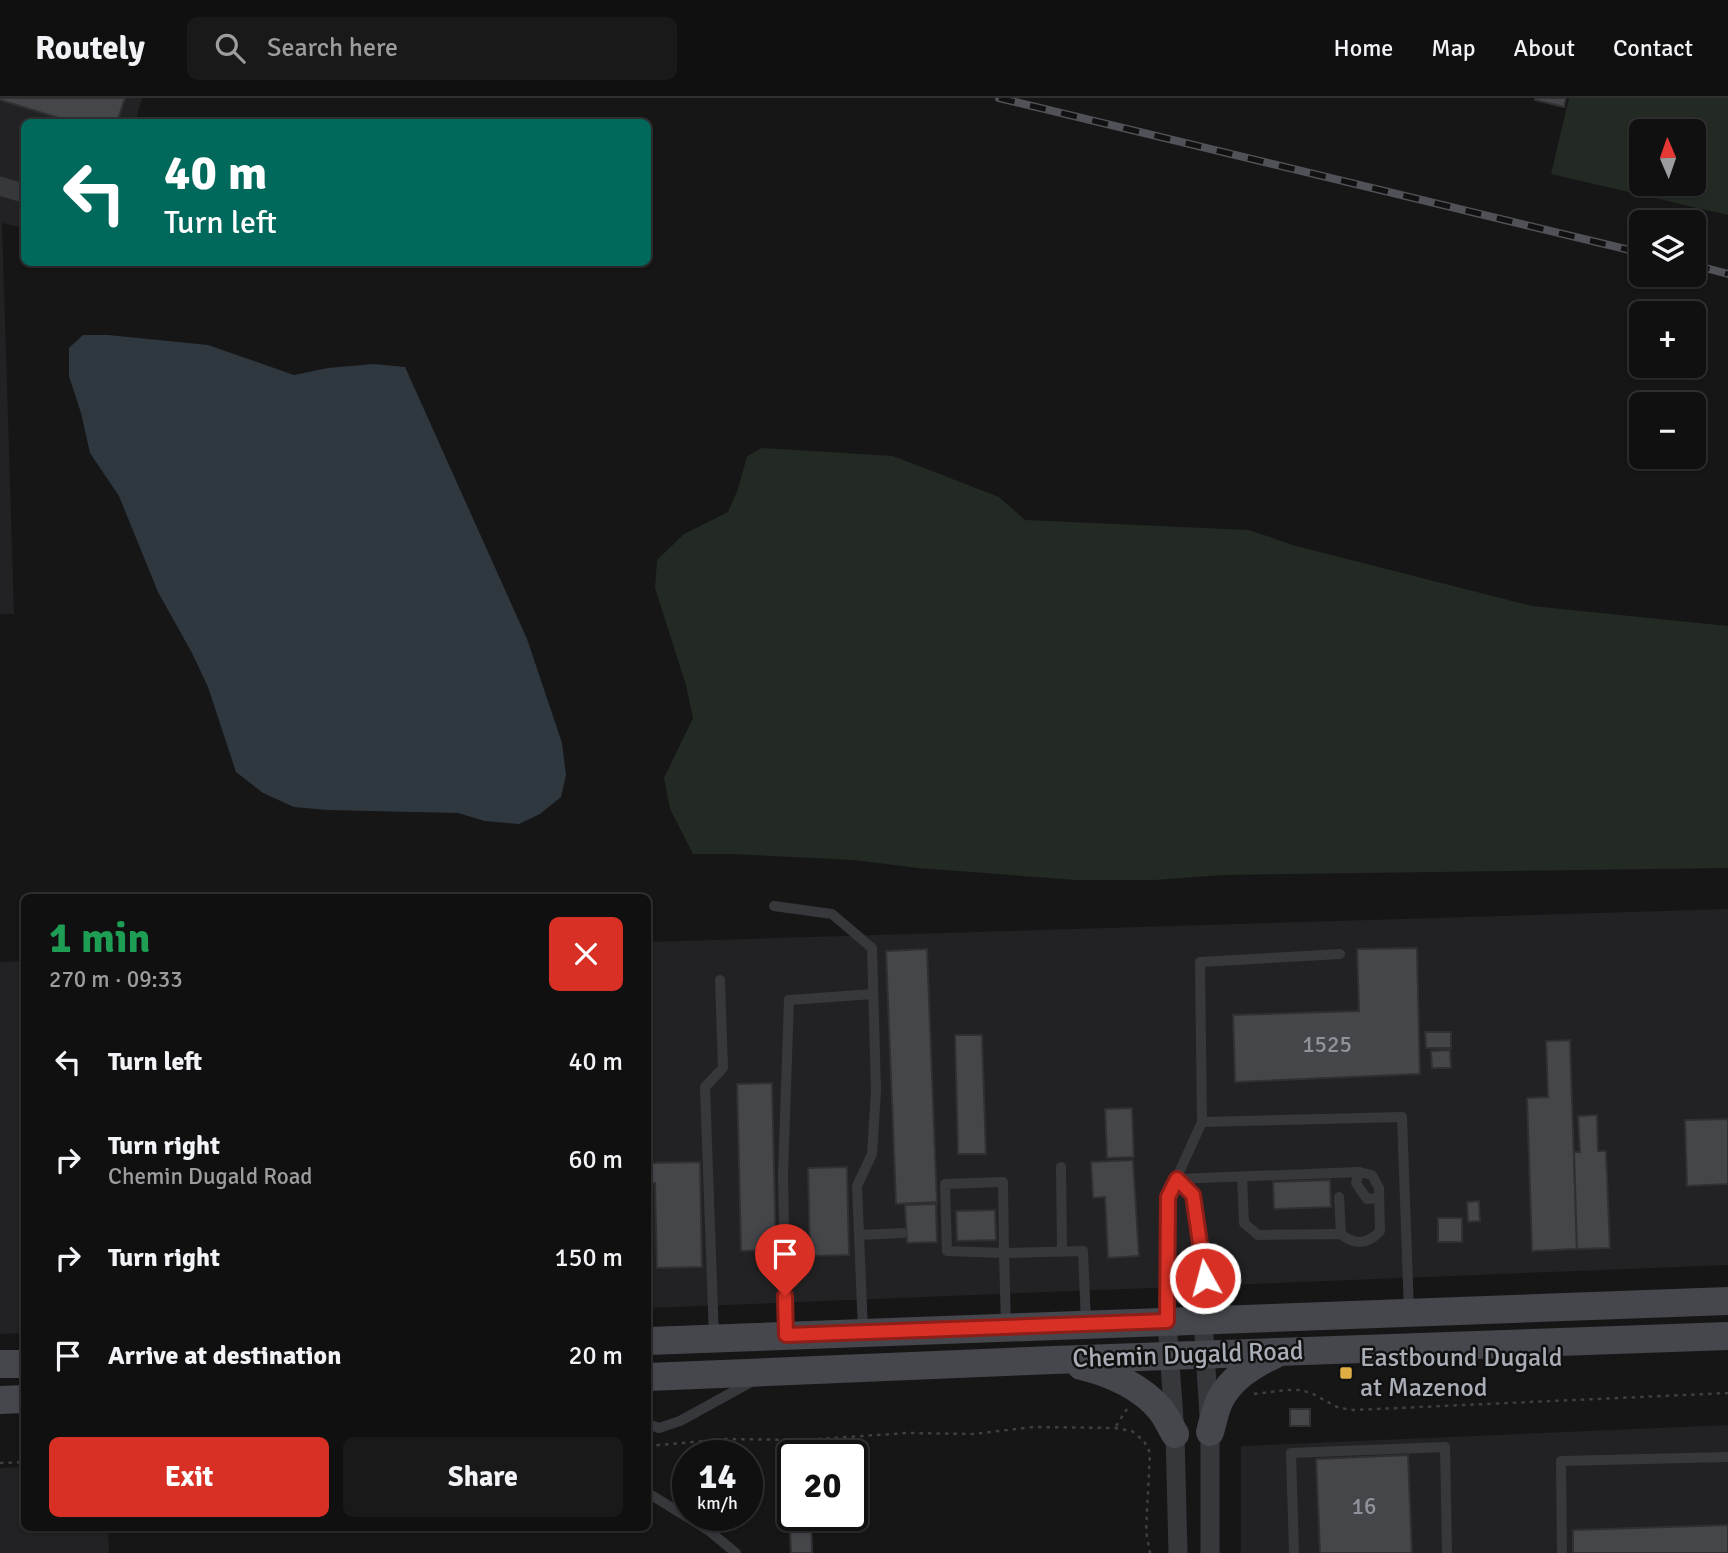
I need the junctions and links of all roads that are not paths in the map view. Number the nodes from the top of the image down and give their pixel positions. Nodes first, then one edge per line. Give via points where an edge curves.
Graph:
1 (0, 186) edge
2 (21, 192) edge
3 (774, 906) dead end
4 (1340, 954) dead end
5 (720, 980) dead end
6 (873, 993) junction
7 (1202, 1122) junction
8 (1061, 1167) dead end
9 (1359, 1172) junction
10 (1242, 1177) junction
11 (1177, 1179) junction
12 (1339, 1197) dead end
13 (1378, 1198) junction
14 (903, 1233) dead end
15 (1341, 1234) junction
16 (859, 1235) junction
17 (1062, 1251) junction
18 (1004, 1252) junction
19 (1728, 1301) edge
20 (1409, 1314) junction
21 (1167, 1321) junction
22 (1203, 1321) junction
23 (1086, 1325) junction
24 (1006, 1328) junction
25 (863, 1332) junction
26 (786, 1335) junction
27 (1728, 1336) edge
28 (714, 1338) junction
29 (651, 1341) edge
30 (1280, 1352) junction
31 (1206, 1355) junction
32 (1171, 1357) junction
33 (1054, 1360) junction
34 (0, 1364) edge
35 (21, 1364) edge
36 (770, 1371) junction
37 (651, 1377) edge
38 (21, 1399) edge
39 (0, 1400) edge
40 (651, 1425) edge
41 (1210, 1432) junction
42 (1175, 1434) junction
43 (1728, 1457) edge
44 (651, 1495) edge
45 (736, 1553) edge
46 (1178, 1553) edge
47 (1210, 1553) edge
48 (1294, 1553) edge
49 (1447, 1553) edge
50 (1562, 1553) edge

1 - 2 street
3 - 6 lane via 832,914 872,948
4 - 7 lane via 1200,962
5 - 28 lane via 723,1068 705,1087
6 - 16 lane via 876,1103 873,1154 857,1186
6 - 26 lane via 789,1000 783,1175
7 - 11 lane
7 - 20 lane via 1402,1117
8 - 17 lane
9 - 10 lane
9 - 13 lane via 1372,1175
9 - 13 lane via 1356,1183 1367,1199
10 - 11 lane
10 - 15 lane via 1244,1223 1258,1235
11 - 21 lane via 1168,1197
11 - 22 lane via 1193,1195 1205,1272
12 - 15 lane
13 - 15 lane via 1380,1231 1372,1239 1361,1243
14 - 16 lane
16 - 25 lane
17 - 18 lane
17 - 23 lane via 1083,1251
18 - 18 lane via 1003,1182 945,1184 947,1251
18 - 24 lane
19 - 20 main road, Chemin Dugald Road
20 - 22 main road, Chemin Dugald Road
21 - 22 main road, Chemin Dugald Road
21 - 23 main road, Chemin Dugald Road
21 - 32 street
22 - 31 street
23 - 24 main road, Chemin Dugald Road
24 - 25 main road, Chemin Dugald Road
25 - 26 main road, Chemin Dugald Road
26 - 28 main road, Chemin Dugald Road
27 - 30 main road, Chemin Dugald Road
28 - 29 main road, Chemin Dugald Road
30 - 31 main road, Chemin Dugald Road
30 - 41 main road via 1250,1366 1234,1381 1220,1400
31 - 32 main road, Chemin Dugald Road
31 - 41 street
32 - 33 main road, Chemin Dugald Road
32 - 42 street
33 - 36 main road, Chemin Dugald Road
33 - 42 main road via 1104,1372 1139,1391 1160,1410
34 - 35 main road
36 - 37 main road, Chemin Dugald Road
36 - 40 lane via 680,1421 659,1428
38 - 39 main road
41 - 47 street
42 - 46 street
43 - 50 lane via 1562,1461
44 - 45 lane
48 - 49 lane via 1291,1453 1445,1447

